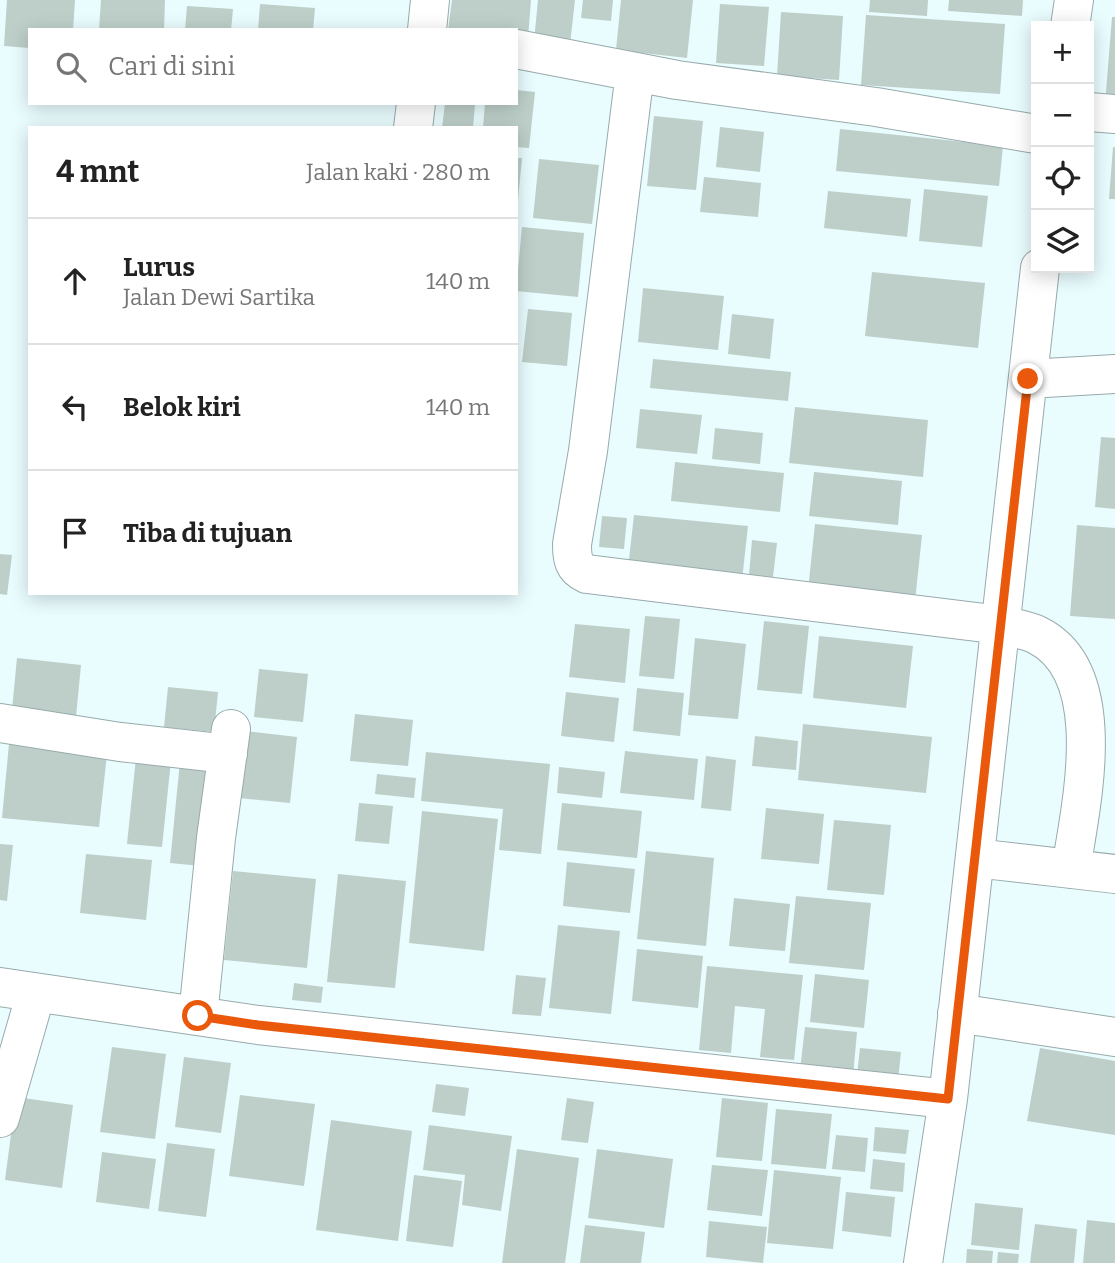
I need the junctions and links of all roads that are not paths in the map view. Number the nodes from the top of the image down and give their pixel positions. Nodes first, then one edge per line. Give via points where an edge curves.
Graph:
1 (430, 0) edge
2 (1074, 0) edge
3 (1071, 21) edge
4 (427, 28) edge
5 (518, 49) edge
6 (635, 72) junction
7 (416, 105) edge
8 (1094, 112) edge
9 (1115, 114) edge
10 (413, 126) edge
11 (1031, 133) edge
12 (1039, 273) edge
13 (1115, 374) edge
14 (1028, 379) junction
15 (1001, 625) junction
16 (0, 723) edge
17 (975, 858) junction
18 (1070, 869) junction
19 (1115, 874) edge
20 (18, 990) edge
21 (957, 1013) junction
22 (198, 1016) junction
23 (1115, 1037) edge
24 (948, 1099) junction
25 (0, 1118) edge
26 (923, 1263) edge

1 - 4 street
2 - 3 street
5 - 6 street
6 - 11 street
6 - 15 street via 572,544 576,567 587,574
7 - 10 street
8 - 9 street
12 - 14 street
13 - 14 street
14 - 15 street
15 - 17 street
15 - 18 street via 1038,635 1065,657 1079,689 1087,734 1084,786
16 - 22 street via 120,742 229,742
17 - 18 street
17 - 21 street
18 - 19 street
20 - 22 street
20 - 25 street
21 - 23 street
21 - 24 street
22 - 24 street
24 - 26 street

